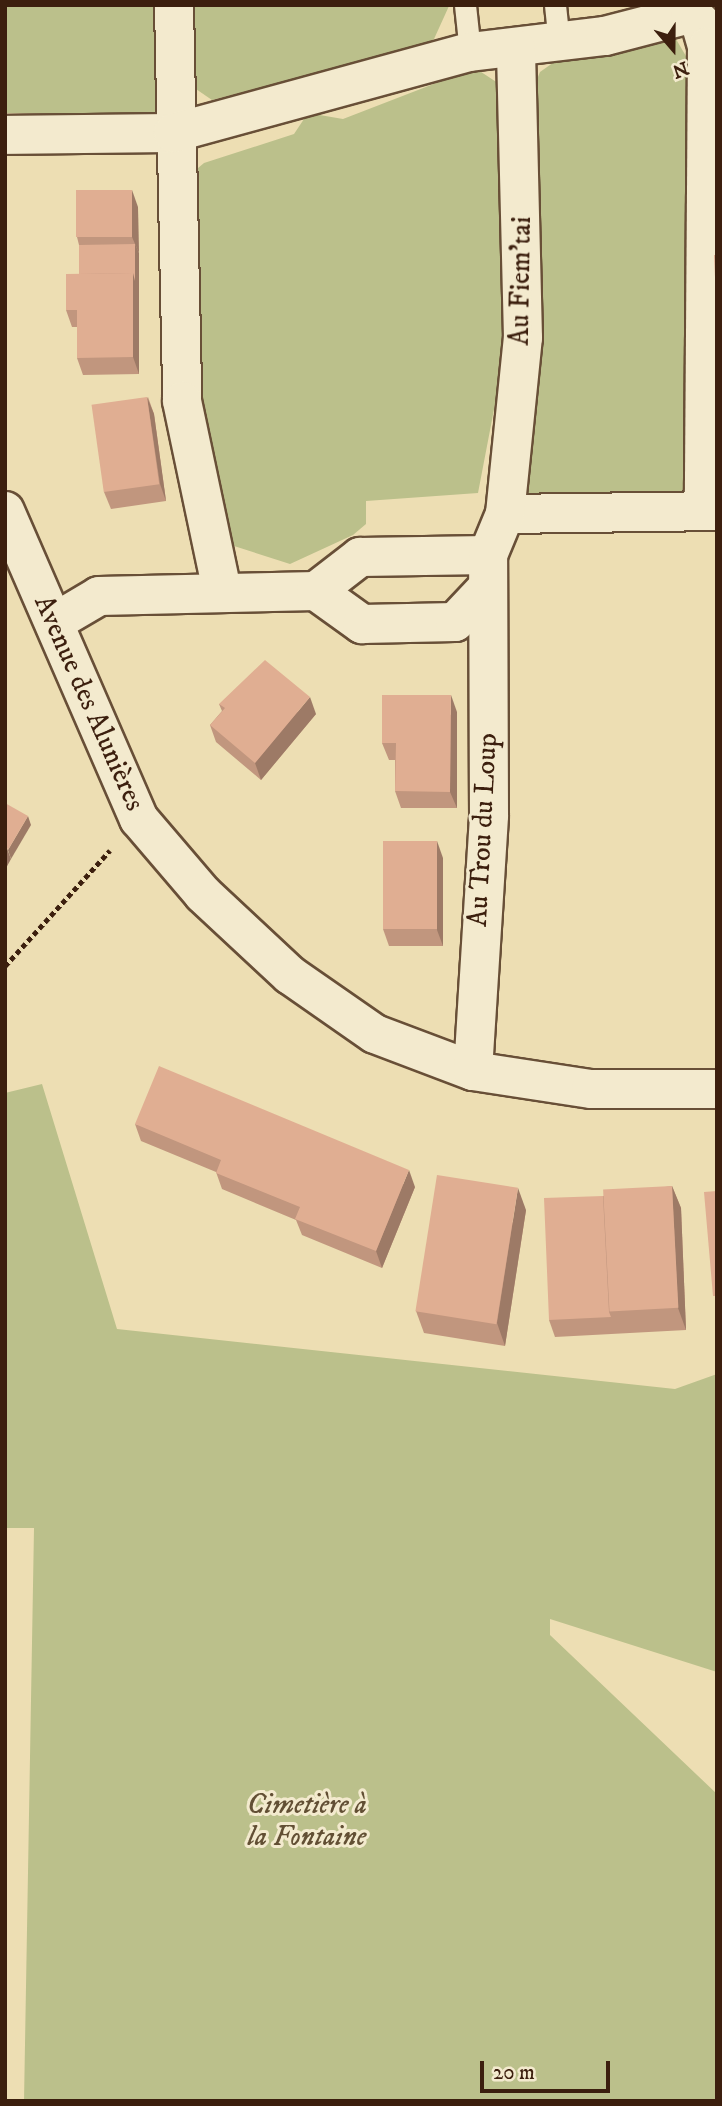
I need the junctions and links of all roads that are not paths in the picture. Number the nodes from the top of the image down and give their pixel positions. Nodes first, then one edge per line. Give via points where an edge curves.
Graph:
1 (174, 5) edge
2 (465, 5) edge
3 (555, 5) edge
4 (559, 44) junction
5 (516, 48) junction
6 (470, 52) junction
7 (173, 134) junction
8 (5, 135) edge
9 (5, 511) edge
10 (710, 511) edge
11 (505, 514) junction
12 (487, 572) junction
13 (222, 591) junction
14 (316, 591) junction
15 (55, 622) junction
16 (472, 1071) junction
17 (717, 1089) edge

1 - 7 street
2 - 6 lane
3 - 4 lane
4 - 5 street
4 - 10 street via 676,15 690,14 705,32
5 - 6 street
5 - 11 street, Au Fiem'tai via 523,338
6 - 7 street
7 - 8 street
7 - 13 street via 182,401
9 - 15 street, Avenue des Alunières
10 - 11 street
11 - 12 street, Au Trou du Loup
12 - 14 street via 360,557
12 - 14 street, Au Trou du Loup via 455,622 362,624
12 - 16 street, Au Trou du Loup via 489,815
13 - 14 street
13 - 15 street via 99,596
15 - 16 street, Avenue des Alunières via 139,819 203,894 334,1011 375,1034
16 - 17 street, Avenue des Alunières via 591,1089

